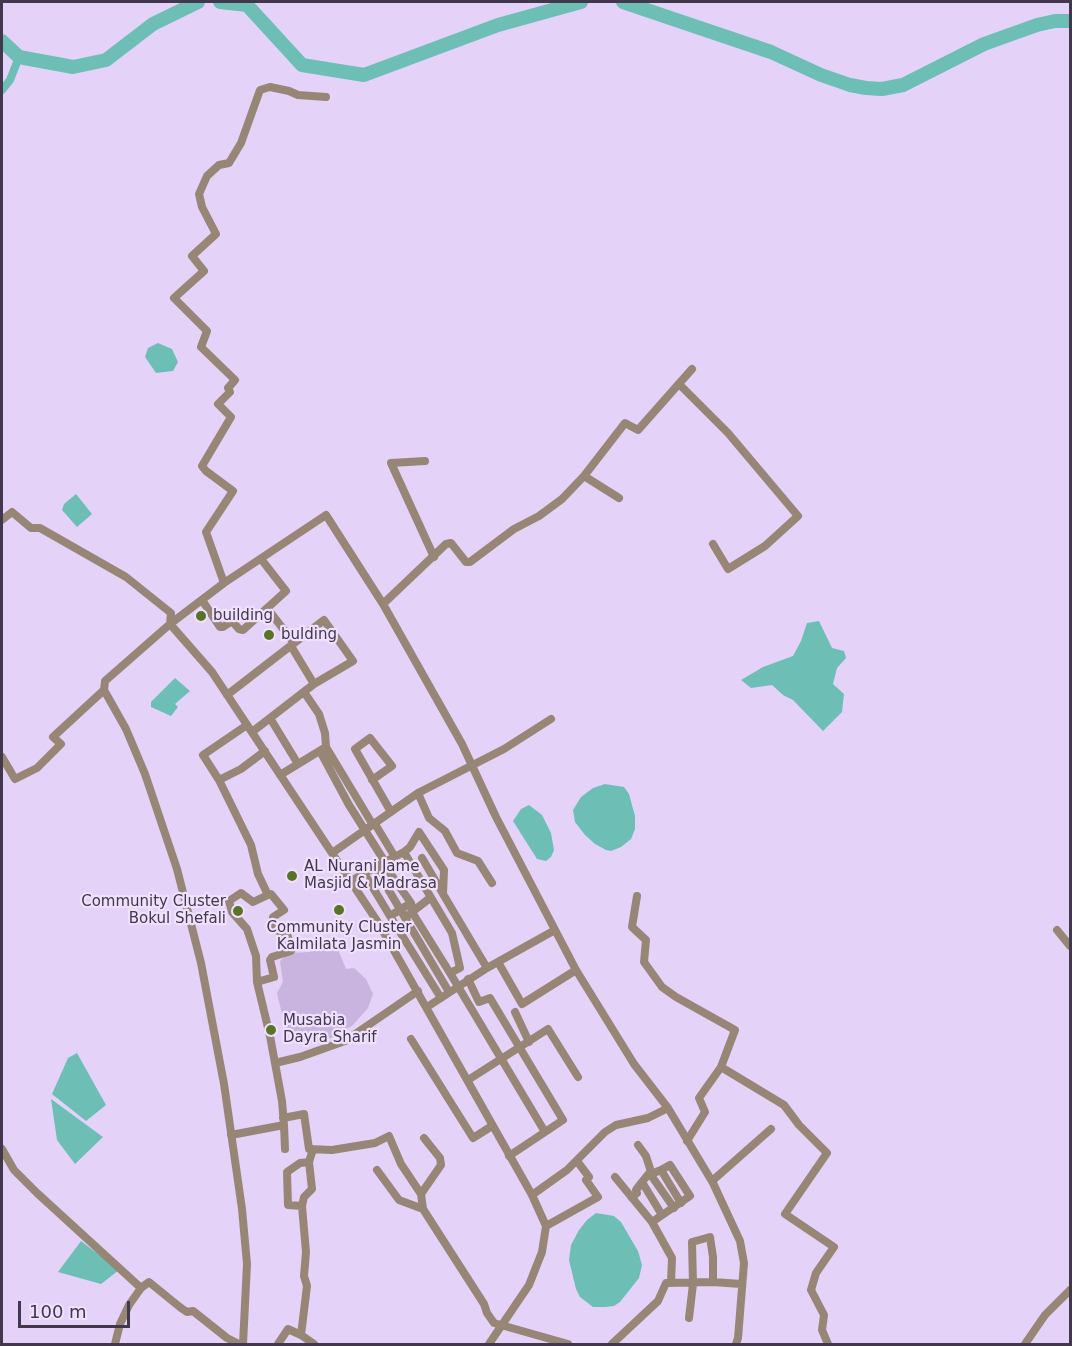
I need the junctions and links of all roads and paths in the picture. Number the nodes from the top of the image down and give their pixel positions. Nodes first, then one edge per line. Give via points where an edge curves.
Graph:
1 (326, 97) dead end
2 (692, 369) dead end
3 (679, 384) junction
4 (425, 461) dead end
5 (584, 476) junction
6 (620, 498) dead end
7 (2, 520) edge
8 (713, 544) dead end
9 (434, 557) junction
10 (261, 559) junction
11 (224, 583) junction
12 (202, 600) junction
13 (383, 604) junction
14 (267, 608) junction
15 (170, 624) junction
16 (292, 645) junction
17 (314, 684) junction
18 (104, 690) junction
19 (304, 692) junction
20 (227, 695) junction
21 (270, 718) junction
22 (551, 718) dead end
23 (250, 728) junction
24 (323, 749) junction
25 (265, 751) junction
26 (2, 757) edge
27 (298, 764) junction
28 (473, 765) junction
29 (280, 775) junction
30 (219, 780) junction
31 (372, 780) junction
32 (418, 793) junction
33 (391, 812) junction
34 (374, 824) junction
35 (365, 830) junction
36 (404, 852) junction
37 (332, 854) junction
38 (395, 856) junction
39 (422, 858) dead end
40 (384, 862) junction
41 (375, 867) junction
42 (364, 873) junction
43 (351, 881) junction
44 (492, 883) dead end
45 (442, 894) junction
46 (268, 895) junction
47 (637, 896) dead end
48 (430, 898) junction
49 (406, 913) junction
50 (390, 916) junction
51 (555, 930) junction
52 (1057, 930) dead end
53 (1071, 946) edge
54 (498, 962) junction
55 (487, 968) junction
56 (576, 970) junction
57 (450, 973) junction
58 (468, 980) junction
59 (256, 982) junction
60 (456, 987) junction
61 (418, 991) junction
62 (449, 992) junction
63 (441, 998) junction
64 (427, 1007) junction
65 (515, 1012) dead end
66 (411, 1039) dead end
67 (529, 1042) junction
68 (521, 1048) junction
69 (501, 1061) junction
70 (275, 1063) junction
71 (721, 1067) junction
72 (578, 1077) dead end
73 (468, 1080) junction
74 (668, 1108) junction
75 (284, 1122) junction
76 (492, 1126) junction
77 (771, 1128) dead end
78 (545, 1132) junction
79 (231, 1135) junction
80 (424, 1138) dead end
81 (687, 1140) junction
82 (638, 1144) dead end
83 (2, 1149) edge
84 (285, 1149) dead end
85 (313, 1149) junction
86 (509, 1156) junction
87 (577, 1161) junction
88 (309, 1162) junction
89 (377, 1170) dead end
90 (652, 1173) junction
91 (615, 1177) dead end
92 (642, 1182) junction
93 (712, 1182) junction
94 (421, 1194) junction
95 (532, 1195) junction
96 (632, 1198) junction
97 (302, 1206) junction
98 (674, 1208) junction
99 (423, 1209) junction
100 (662, 1215) junction
101 (652, 1222) junction
102 (546, 1226) junction
103 (671, 1282) junction
104 (713, 1282) junction
105 (693, 1284) junction
106 (741, 1284) junction
107 (141, 1288) junction
108 (1071, 1290) edge
109 (689, 1318) dead end
110 (502, 1326) junction
111 (301, 1335) junction
112 (115, 1344) edge
113 (241, 1344) edge
114 (278, 1344) edge
115 (310, 1344) edge
116 (489, 1344) edge
117 (568, 1344) edge
118 (612, 1344) edge
119 (736, 1344) edge
120 (828, 1344) edge
121 (1025, 1344) edge

1 - 11 street via 270,87 260,90 241,143 229,163 219,165 207,176 199,194 216,234 192,256 204,271 174,298 207,331 201,347 234,377 230,391 218,404 231,417 202,464 204,470 233,492 206,532
2 - 3 street
3 - 5 street via 638,430 625,423
3 - 8 street via 728,433 798,516 765,546 728,569
4 - 9 street via 391,463
5 - 6 street
5 - 9 street via 562,499 470,562 451,543
7 - 15 street via 12,512 32,528 40,528 126,578 171,613
9 - 13 street
10 - 11 street
10 - 13 street via 326,515
10 - 14 street via 286,590
11 - 12 street
12 - 14 street via 220,627 232,621 241,630
12 - 15 street
13 - 28 street
14 - 16 street
15 - 18 street via 105,681
15 - 20 street
16 - 17 street
16 - 17 street via 324,620 353,661
16 - 20 street
17 - 19 street
18 - 26 street via 53,737 61,744 37,768 15,779
18 - 79 street via 145,774 177,869 201,963
19 - 21 street
19 - 24 street via 319,714 325,733
20 - 23 street
21 - 23 street
21 - 27 street
22 - 28 street
23 - 25 street
23 - 30 street via 203,755
24 - 27 street
24 - 34 street
24 - 35 street
25 - 29 street
25 - 30 street
27 - 29 street
28 - 32 street
28 - 51 street
29 - 37 street
30 - 46 street via 251,845
31 - 31 street via 355,749 370,738 392,766
31 - 33 street
32 - 33 street
32 - 44 street via 429,818 445,831 457,853 478,861
33 - 34 street
34 - 35 street
34 - 38 street
35 - 37 street
35 - 40 street
36 - 38 street
36 - 45 street via 418,832 444,870
36 - 48 street
37 - 43 street
38 - 40 street
39 - 45 street
40 - 41 street
40 - 49 street via 411,903
41 - 42 street
41 - 49 street
42 - 43 street
42 - 50 street
43 - 61 street
45 - 55 street
46 - 59 street via 253,902 241,892 229,901 232,912 247,929 256,956
46 - 59 street via 284,910 273,917 273,923 282,935 287,933 291,951 270,958 274,978
47 - 71 street via 632,927 646,940 644,962 662,987 735,1030
48 - 49 street
48 - 57 street via 452,933 460,968
49 - 50 street
49 - 57 street
49 - 62 street
50 - 63 street
51 - 54 street
51 - 56 street
52 - 53 street
54 - 55 street
54 - 56 street via 522,1004
55 - 58 street
56 - 74 street via 634,1064
57 - 60 street
58 - 60 street
58 - 68 street via 479,1002 490,998
59 - 70 street
60 - 62 street
60 - 69 street
61 - 64 street
61 - 70 street via 345,1041
62 - 63 street
63 - 64 street
64 - 73 street
65 - 67 street
66 - 76 street via 473,1138
67 - 68 street
67 - 72 street via 546,1026
68 - 69 street
68 - 78 street via 563,1120
69 - 73 street
69 - 78 street
70 - 75 street
71 - 81 street via 699,1098 705,1112
71 - 120 street via 784,1105 827,1153 785,1214 834,1247 816,1273 811,1290 824,1315 822,1330
73 - 76 street
74 - 81 street
74 - 87 street via 648,1118 616,1125
75 - 79 street
75 - 84 street
75 - 85 street via 304,1114 309,1149
76 - 86 street
77 - 93 street
78 - 86 street
79 - 113 street via 247,1264
80 - 94 street via 441,1165
81 - 93 street
82 - 90 street
83 - 107 street via 30,1185
85 - 88 street
85 - 94 street via 375,1143 389,1136 401,1164
86 - 95 street
87 - 95 street
87 - 102 street via 590,1177 586,1180 598,1197
88 - 97 street via 312,1189
88 - 97 street via 300,1162 287,1172 288,1205
89 - 99 street via 399,1200
90 - 92 street
90 - 98 street
90 - 98 street via 673,1167 690,1196
91 - 96 street
92 - 96 street
92 - 100 street
93 - 106 street via 740,1241 744,1263
94 - 99 street
95 - 102 street
96 - 101 street
97 - 111 street via 307,1286
98 - 100 street
99 - 110 street via 494,1323
100 - 101 street
101 - 103 street via 672,1258
102 - 110 street via 542,1252 529,1285
103 - 105 street
103 - 118 street via 665,1284 658,1301 645,1315
104 - 105 street
104 - 105 street via 709,1233 692,1242
104 - 106 street
105 - 109 street
106 - 119 street
107 - 112 street via 120,1324
107 - 113 street via 149,1282 181,1308 193,1311
108 - 121 street via 1045,1315
110 - 116 street
110 - 117 street
111 - 114 street via 288,1329
111 - 115 street

